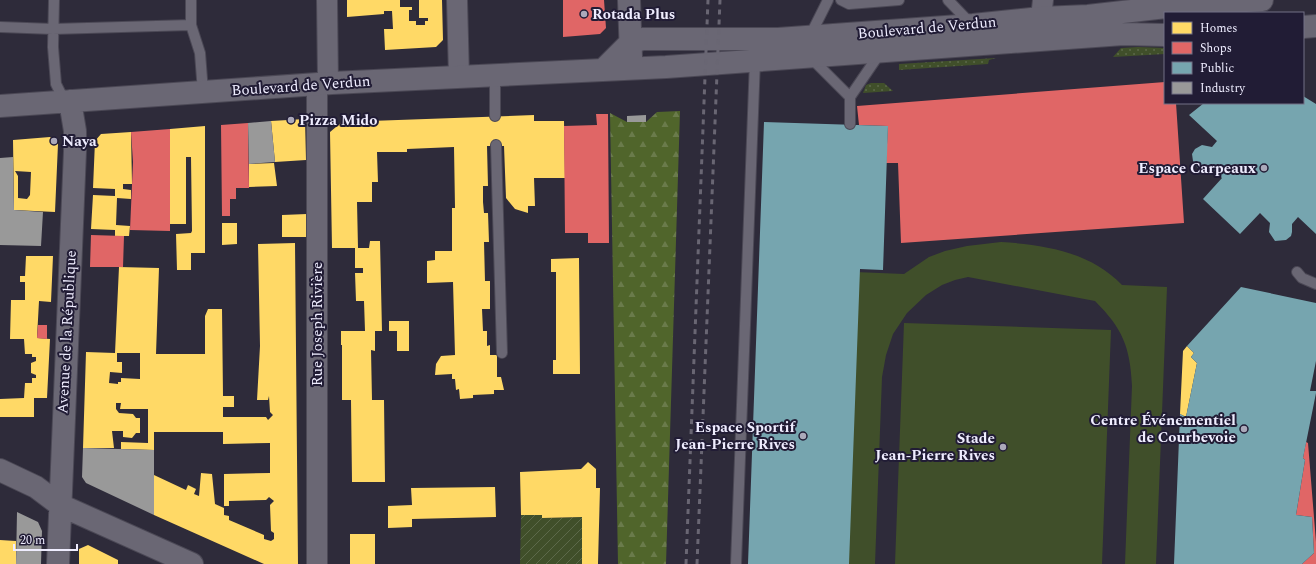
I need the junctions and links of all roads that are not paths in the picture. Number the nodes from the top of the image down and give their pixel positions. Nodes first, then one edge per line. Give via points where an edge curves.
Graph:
1 (54, 0) edge
2 (191, 0) edge
3 (326, 0) edge
4 (457, 0) edge
5 (629, 0) edge
6 (828, 0) edge
7 (841, 0) edge
8 (899, 0) edge
9 (948, 0) edge
10 (1262, 0) edge
11 (1042, 9) edge
12 (973, 25) junction
13 (190, 26) junction
14 (1316, 26) edge
15 (0, 27) edge
16 (1304, 27) edge
17 (54, 29) junction
18 (1164, 35) edge
19 (1031, 41) junction
20 (630, 43) junction
21 (810, 47) junction
22 (880, 53) junction
23 (755, 60) junction
24 (632, 68) junction
25 (603, 70) junction
26 (495, 75) junction
27 (459, 76) junction
28 (323, 84) junction
29 (203, 92) junction
30 (850, 97) junction
31 (70, 101) junction
32 (0, 106) edge
33 (495, 116) dead end
34 (850, 124) dead end
35 (496, 145) dead end
36 (1297, 272) dead end
37 (1316, 284) edge
38 (502, 353) dead end
39 (0, 470) edge
40 (60, 505) junction
41 (58, 564) edge
42 (192, 564) edge
43 (317, 564) edge
44 (736, 564) edge

1 - 17 lane
2 - 13 lane
3 - 28 street, Rue Joseph Rivière
4 - 27 street
5 - 20 main road
6 - 21 lane
7 - 8 lane via 849,4
9 - 12 lane
10 - 11 main road, Boulevard de Verdun via 1183,5 1088,16
11 - 12 main road, Boulevard de Verdun
11 - 19 street
12 - 21 main road, Boulevard de Verdun
13 - 17 lane
13 - 29 lane via 200,53
14 - 16 main road
15 - 17 lane
17 - 31 lane via 56,84 60,94
18 - 19 main road, Boulevard de Verdun via 1123,34
19 - 22 main road, Boulevard de Verdun
20 - 21 main road, Boulevard de Verdun via 642,39 740,40
20 - 24 main road
20 - 25 main road
21 - 22 main road, Boulevard de Verdun
21 - 23 main road, Boulevard de Verdun
21 - 30 lane
22 - 30 lane
23 - 24 main road, Boulevard de Verdun
23 - 44 lane
24 - 25 main road, Boulevard de Verdun
25 - 26 main road, Boulevard de Verdun
26 - 27 main road, Boulevard de Verdun
26 - 33 lane
27 - 28 main road, Boulevard de Verdun
28 - 29 main road, Boulevard de Verdun
28 - 43 street, Rue Joseph Rivière
29 - 31 main road, Boulevard de Verdun
30 - 34 lane
31 - 32 main road, Boulevard de Verdun
31 - 40 main road, Avenue de la République via 76,131
35 - 38 lane
36 - 37 lane via 1302,278
39 - 40 main road via 36,486
40 - 41 main road, Avenue de la République
40 - 42 main road

